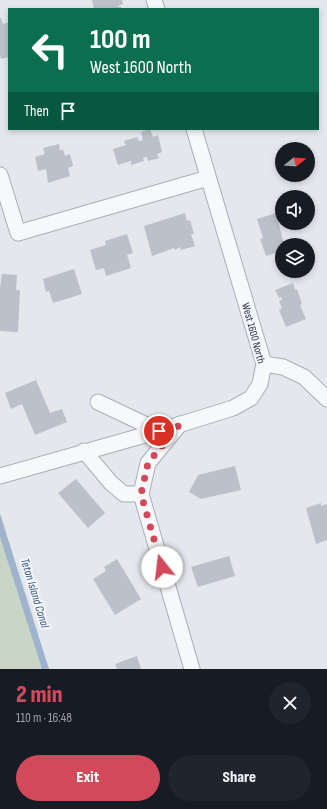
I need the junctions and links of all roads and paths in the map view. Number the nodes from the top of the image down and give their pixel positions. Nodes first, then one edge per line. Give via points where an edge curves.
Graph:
1 (194, 130) edge
2 (0, 175) edge
3 (208, 178) junction
4 (264, 364) junction
5 (327, 399) edge
6 (98, 402) dead end
7 (180, 424) junction
8 (159, 431) junction
9 (84, 451) junction
10 (0, 476) edge
11 (141, 494) junction
12 (192, 669) edge

1 - 3 street, West 1600 North
2 - 3 street via 18,233
3 - 4 street, West 1600 North
4 - 5 street via 283,367 304,377
4 - 7 street, West 1600 North via 260,384 251,398 233,408
6 - 8 street
7 - 8 street, West 1600 North
7 - 11 street via 148,463
8 - 9 street, West 1600 North
9 - 10 street, West 1600 North
9 - 11 street via 111,483 124,494
11 - 12 street

